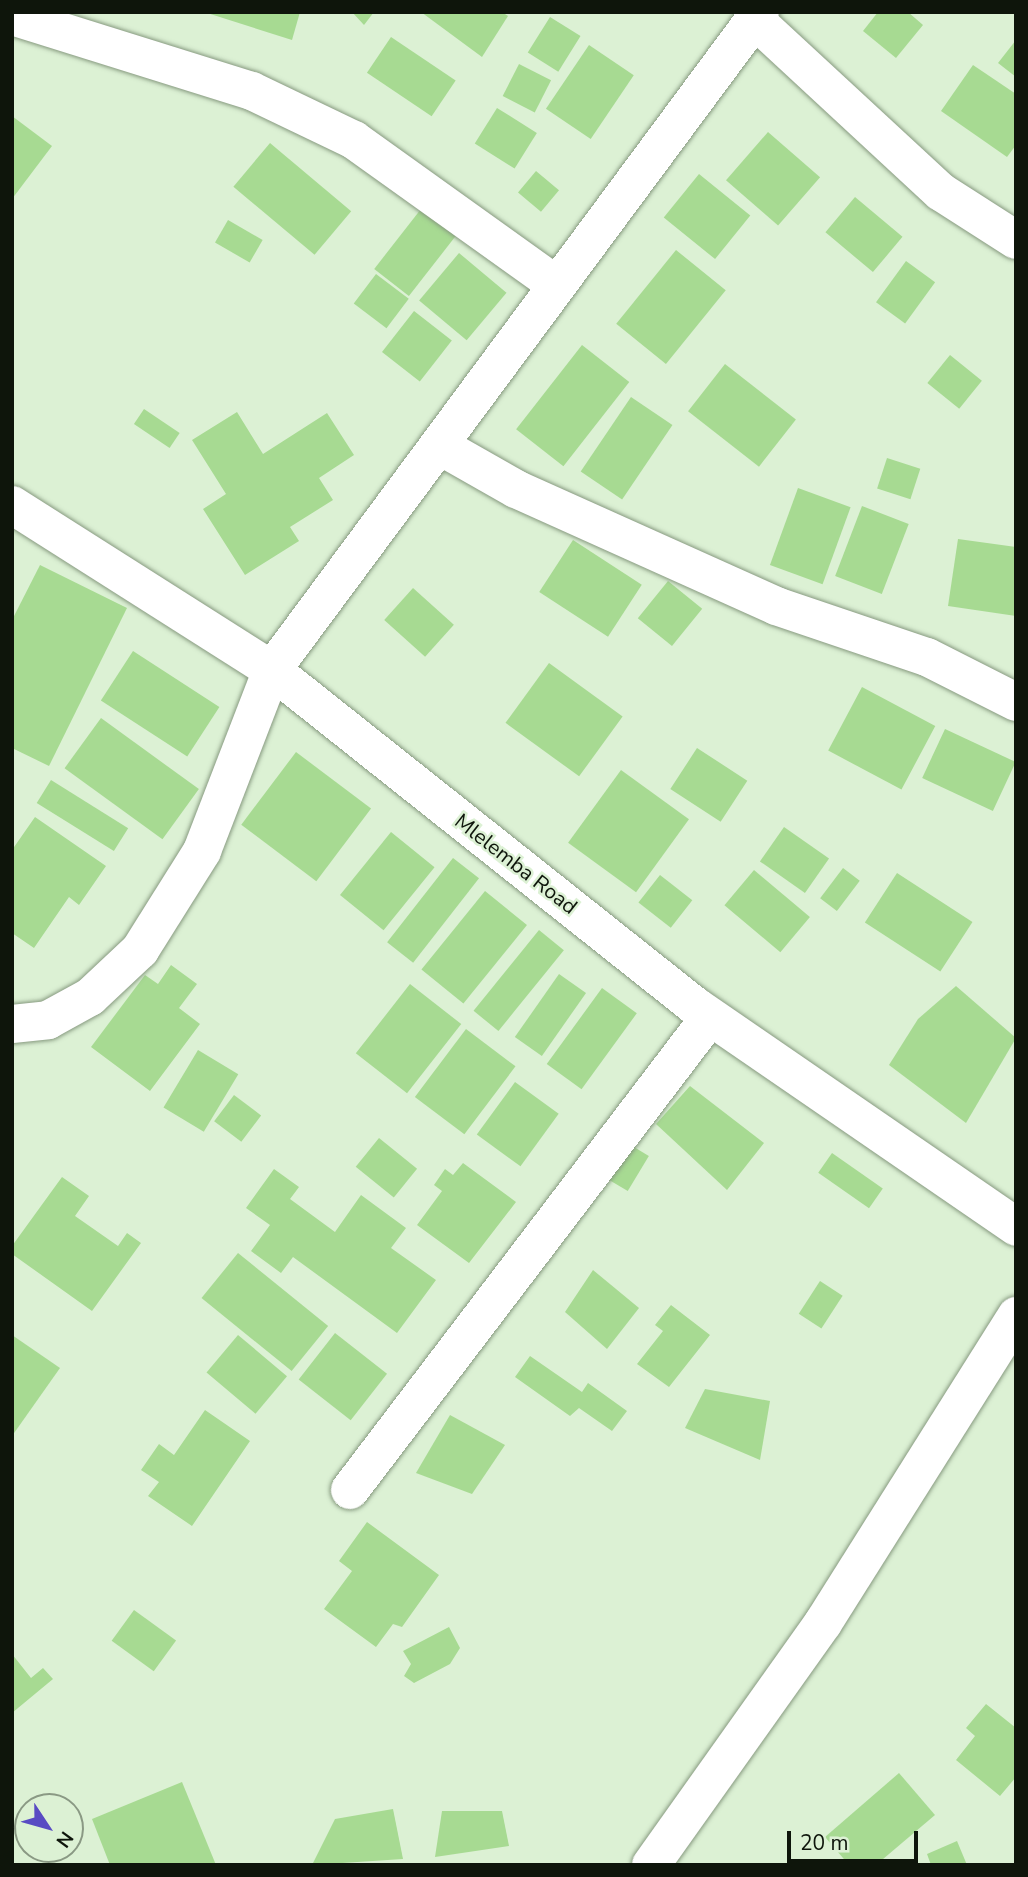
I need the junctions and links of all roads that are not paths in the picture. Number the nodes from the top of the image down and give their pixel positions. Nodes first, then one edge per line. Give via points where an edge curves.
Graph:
1 (12, 16) edge
2 (758, 16) edge
3 (1016, 240) edge
4 (555, 284) junction
5 (442, 447) junction
6 (12, 505) edge
7 (271, 670) junction
8 (1016, 702) edge
9 (710, 1017) junction
10 (12, 1024) edge
11 (1016, 1227) edge
12 (1016, 1316) edge
13 (349, 1490) dead end
14 (651, 1865) edge

1 - 4 street via 252,91 354,140
2 - 3 street via 941,192
2 - 4 street
4 - 5 street
5 - 7 street via 334,578
5 - 8 street via 516,489 776,606 927,657
6 - 7 street, Mlelemba Road
7 - 9 street, Mlelemba Road
7 - 10 street via 202,850 140,950 90,997 48,1020
9 - 11 street, Mlelemba Road
9 - 13 street
12 - 14 street via 823,1623

